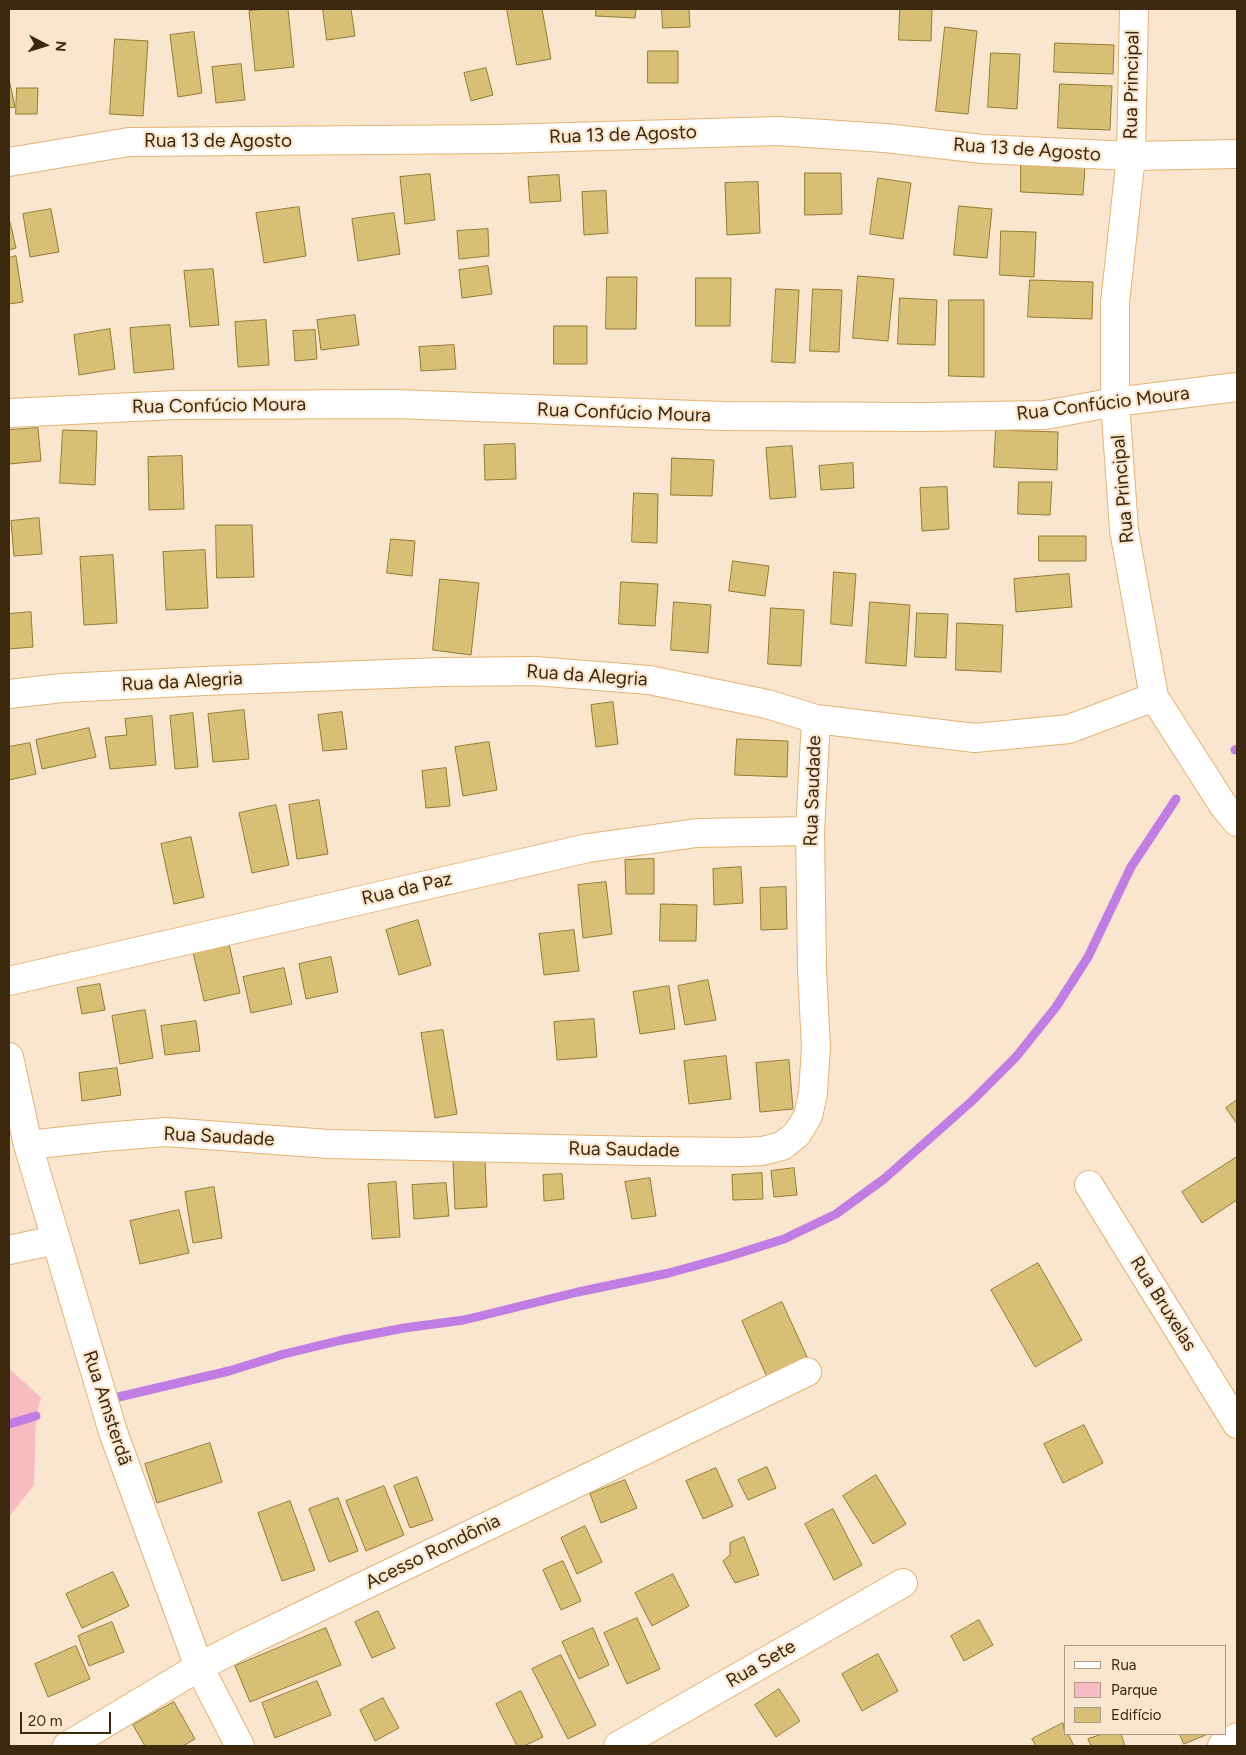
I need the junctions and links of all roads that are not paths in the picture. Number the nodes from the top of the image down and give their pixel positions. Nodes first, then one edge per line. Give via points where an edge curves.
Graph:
1 (1134, 9) edge
2 (1237, 154) edge
3 (1131, 156) junction
4 (9, 162) edge
5 (1237, 387) edge
6 (1115, 402) junction
7 (9, 413) edge
8 (9, 694) edge
9 (1154, 697) junction
10 (816, 719) junction
11 (1237, 822) edge
12 (810, 830) junction
13 (9, 981) edge
14 (9, 1057) edge
15 (28, 1146) junction
16 (1088, 1185) dead end
17 (55, 1240) junction
18 (9, 1250) edge
19 (807, 1372) dead end
20 (1237, 1424) edge
21 (904, 1583) dead end
22 (199, 1667) junction
23 (1237, 1737) edge
24 (67, 1746) edge
25 (240, 1746) edge
26 (618, 1746) edge
27 (1222, 1746) edge

1 - 3 street, Rua Principal
2 - 3 street, Rua 13 de Agosto
3 - 4 street, Rua 13 de Agosto via 983,149 778,131 500,139 129,142
3 - 6 street, Rua Principal via 1115,303
5 - 6 street, Rua Confúcio Moura
6 - 7 street, Rua Confúcio Moura via 1045,415 924,417 723,416 394,404 176,405
6 - 9 street, Rua Principal via 1124,530
8 - 10 street, Rua da Alegria via 204,680 535,671 649,680 767,704
9 - 10 street, Rua da Alegria via 1068,729 975,738
9 - 11 street, Rua Principal via 1223,806
10 - 12 street, Rua Saudade
12 - 13 street, Rua da Paz via 697,833 588,848
12 - 15 street, Rua Saudade via 816,1048 813,1093 808,1116 797,1134 782,1146 741,1152 330,1144 166,1132
14 - 15 street, Rua Amsterdã
15 - 17 street, Rua Amsterdã
16 - 20 street, Rua Bruxelas
17 - 18 street
17 - 22 street, Rua Amsterdã via 113,1432
19 - 22 street, Acesso Rondônia
21 - 26 street, Rua Sete
22 - 24 street, Acesso Rondônia
22 - 25 street, Rua Amsterdã
23 - 27 street

